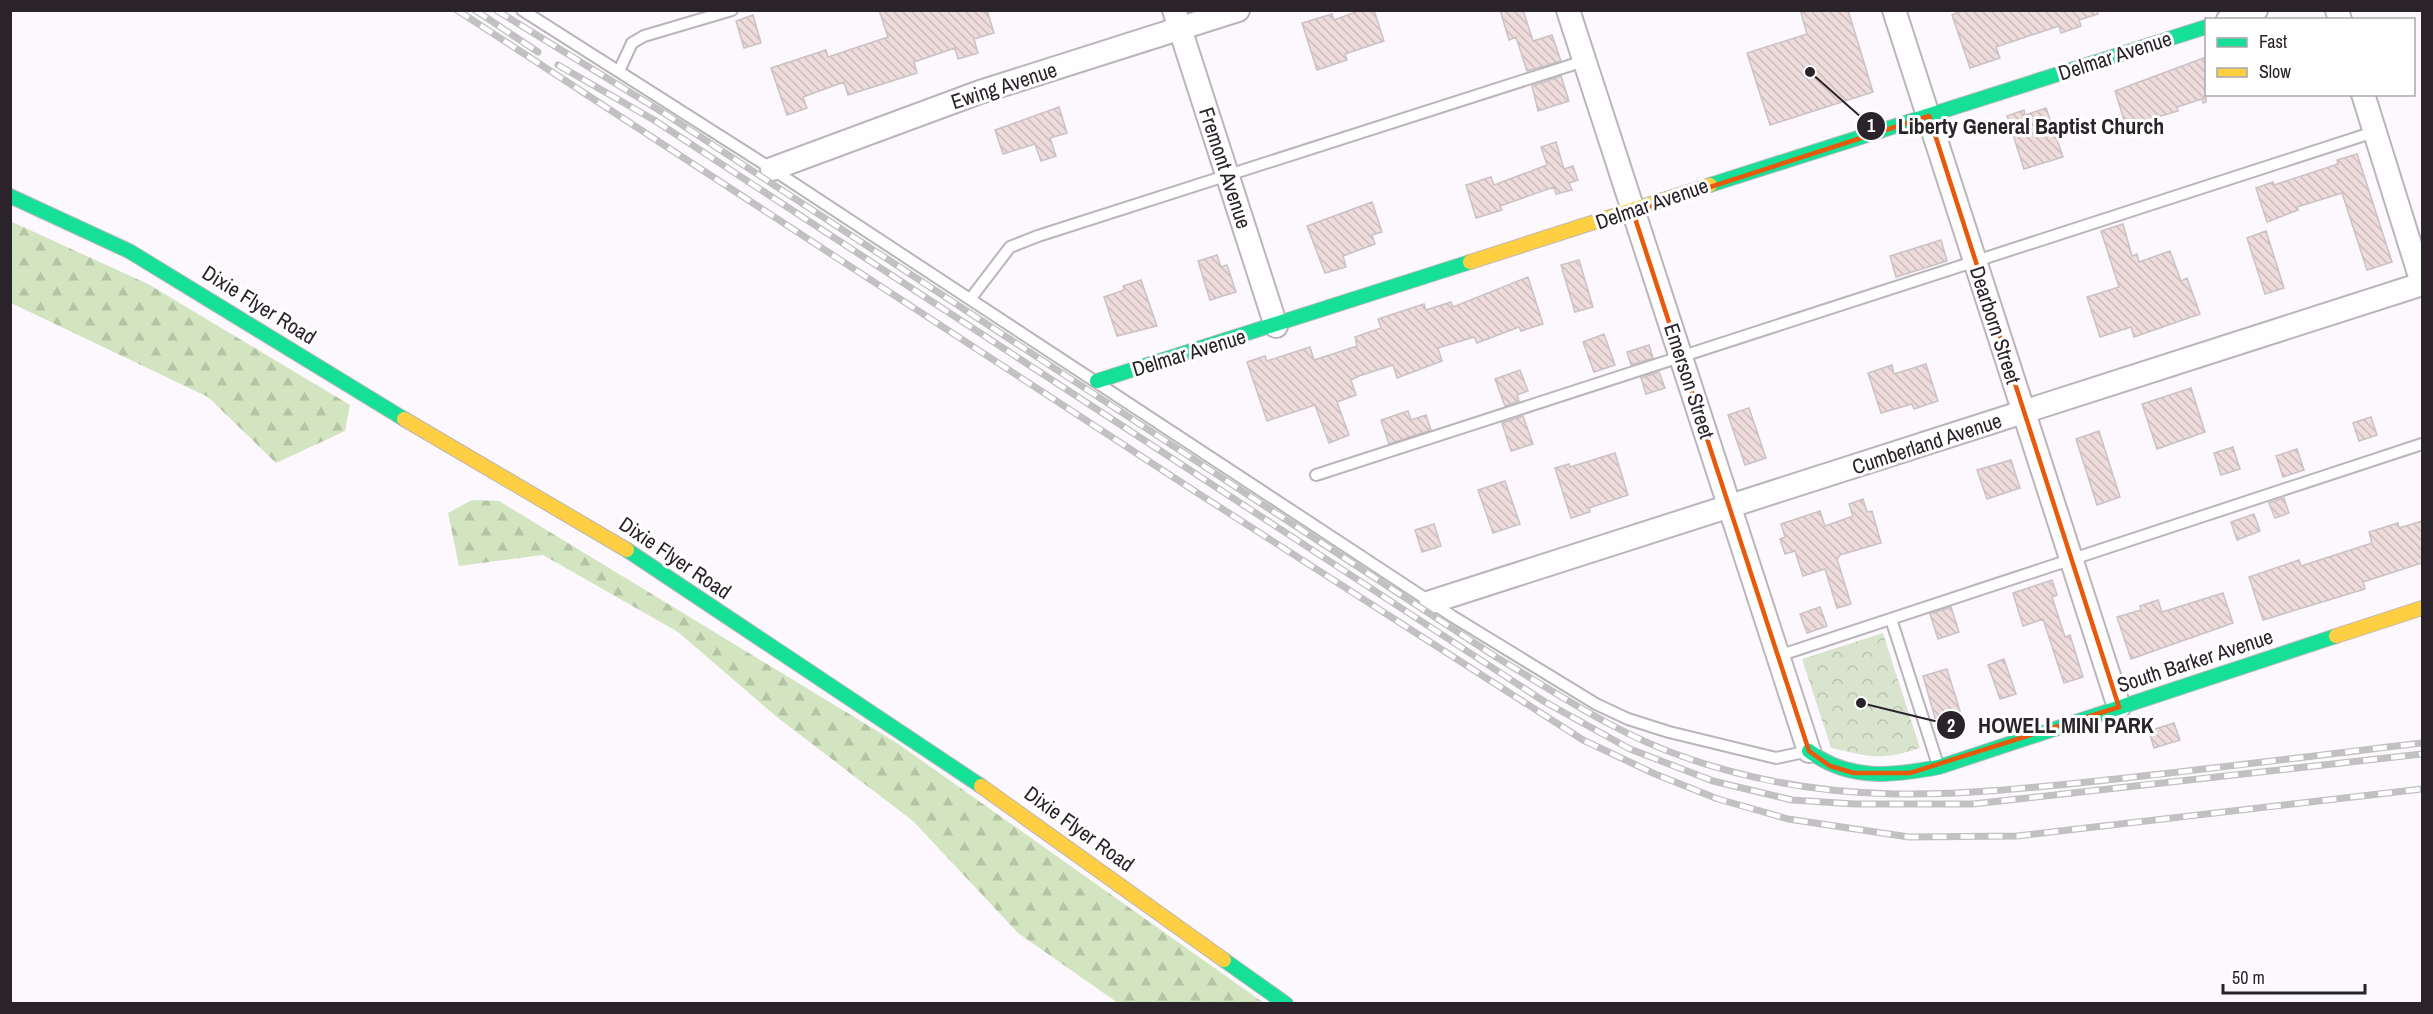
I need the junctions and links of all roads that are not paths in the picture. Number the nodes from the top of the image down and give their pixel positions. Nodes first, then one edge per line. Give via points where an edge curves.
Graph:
1 (522, 10) edge
2 (732, 10) edge
3 (1238, 10) edge
4 (1568, 10) edge
5 (1894, 10) edge
6 (2256, 10) edge
7 (2234, 18) edge
8 (1177, 20) edge
9 (2205, 27) edge
10 (1584, 61) junction
11 (618, 71) junction
12 (2364, 96) edge
13 (1929, 116) junction
14 (2374, 132) junction
15 (772, 169) junction
16 (1227, 176) junction
17 (10, 196) edge
18 (1633, 212) junction
19 (1974, 260) junction
20 (2422, 284) edge
21 (971, 298) junction
22 (1276, 326) junction
23 (1681, 357) junction
24 (1097, 381) junction
25 (2024, 412) junction
26 (2422, 444) edge
27 (1316, 475) dead end
28 (1730, 508) junction
29 (2070, 559) junction
30 (1431, 602) junction
31 (2422, 608) edge
32 (1890, 619) junction
33 (1778, 656) junction
34 (2118, 707) junction
35 (1809, 751) junction
36 (1939, 767) junction
37 (1286, 1004) edge

1 - 11 lane
2 - 11 lane via 644,36 632,43
3 - 8 street, Ewing Avenue
4 - 10 street, Emerson Street
5 - 13 street, Dearborn Street
6 - 7 street
8 - 15 street, Ewing Avenue
8 - 16 street, Fremont Avenue
9 - 13 street, Delmar Avenue
10 - 16 lane
10 - 18 street, Emerson Street
11 - 15 lane
12 - 14 street
13 - 18 street, Delmar Avenue
13 - 19 street, Dearborn Street
14 - 19 lane
14 - 20 street
15 - 21 lane
16 - 21 lane via 1010,247
16 - 22 street, Fremont Avenue
17 - 37 street, Dixie Flyer Road via 129,251 380,405 595,530 939,756
18 - 22 street, Delmar Avenue
18 - 23 street, Emerson Street
19 - 23 lane
19 - 25 street, Dearborn Street
20 - 25 street, Cumberland Avenue
21 - 24 lane
22 - 24 street, Delmar Avenue
23 - 27 lane
23 - 28 street, Emerson Street
24 - 30 lane
25 - 28 street, Cumberland Avenue
25 - 29 street, Dearborn Street
26 - 29 lane
28 - 30 street, Cumberland Avenue
28 - 33 street, Emerson Street
29 - 32 lane
29 - 34 street, Dearborn Street
30 - 35 lane via 1571,690 1628,719 1776,758
31 - 34 street, South Barker Avenue
32 - 33 lane
32 - 36 lane
33 - 35 street, Emerson Street
34 - 36 street, South Barker Avenue
35 - 36 street, South Barker Avenue via 1830,766 1854,773 1890,776

